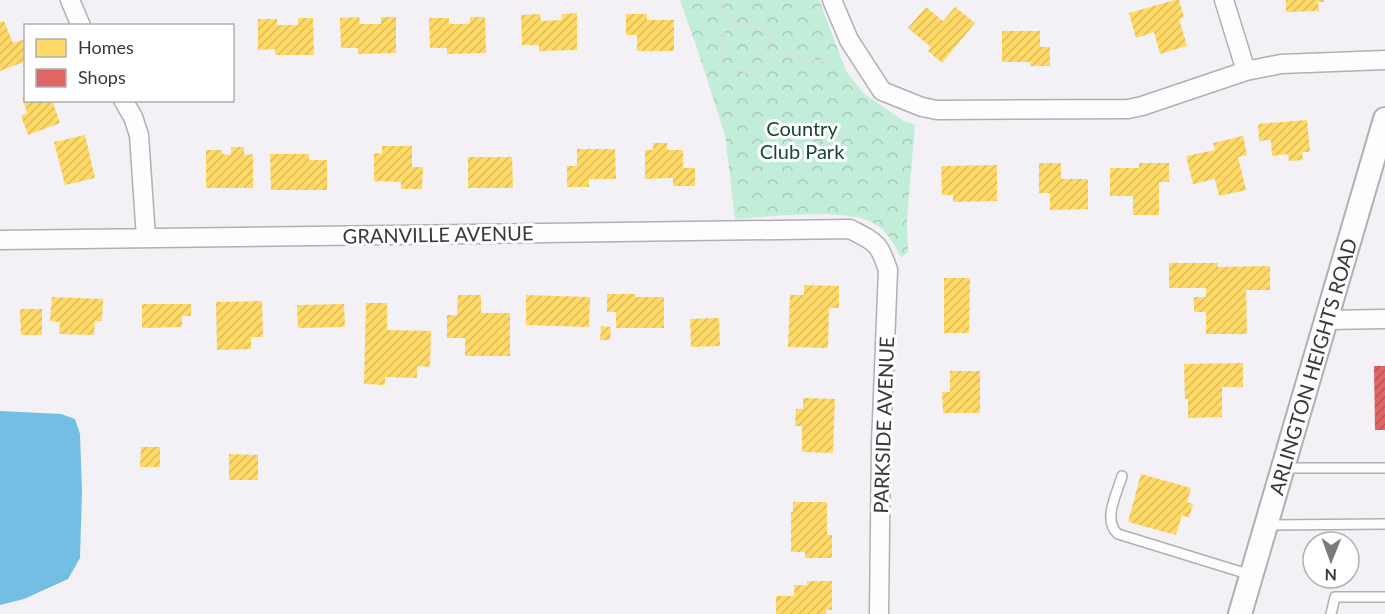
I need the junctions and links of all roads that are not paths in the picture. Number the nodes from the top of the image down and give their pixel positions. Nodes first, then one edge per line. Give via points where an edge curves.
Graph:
1 (70, 0) edge
2 (832, 0) edge
3 (1224, 0) edge
4 (80, 24) edge
5 (1385, 60) edge
6 (1246, 71) junction
7 (124, 102) edge
8 (1385, 119) edge
9 (146, 238) junction
10 (0, 240) edge
11 (873, 240) joint
12 (1385, 319) edge
13 (1326, 320) junction
14 (1282, 468) junction
15 (1385, 468) edge
16 (1122, 476) dead end
17 (1385, 524) edge
18 (1266, 525) junction
19 (1251, 574) junction
20 (1385, 597) edge
21 (879, 614) edge
22 (1240, 614) edge
23 (1331, 614) edge

1 - 4 street
2 - 6 street via 849,40 882,91 937,110 1128,109
3 - 6 street
5 - 6 street via 1281,64
7 - 9 street via 139,135
8 - 13 street, ARLINGTON HEIGHTS ROAD
9 - 10 street, GRANVILLE AVENUE
9 - 11 street, GRANVILLE AVENUE via 850,229
11 - 21 street, PARKSIDE AVENUE via 888,270
12 - 13 street
13 - 14 street, ARLINGTON HEIGHTS ROAD
14 - 15 lane
14 - 18 street, ARLINGTON HEIGHTS ROAD
16 - 19 lane via 1110,522 1118,534
17 - 18 lane
18 - 19 street, ARLINGTON HEIGHTS ROAD
19 - 22 street, ARLINGTON HEIGHTS ROAD
20 - 23 lane via 1335,597

